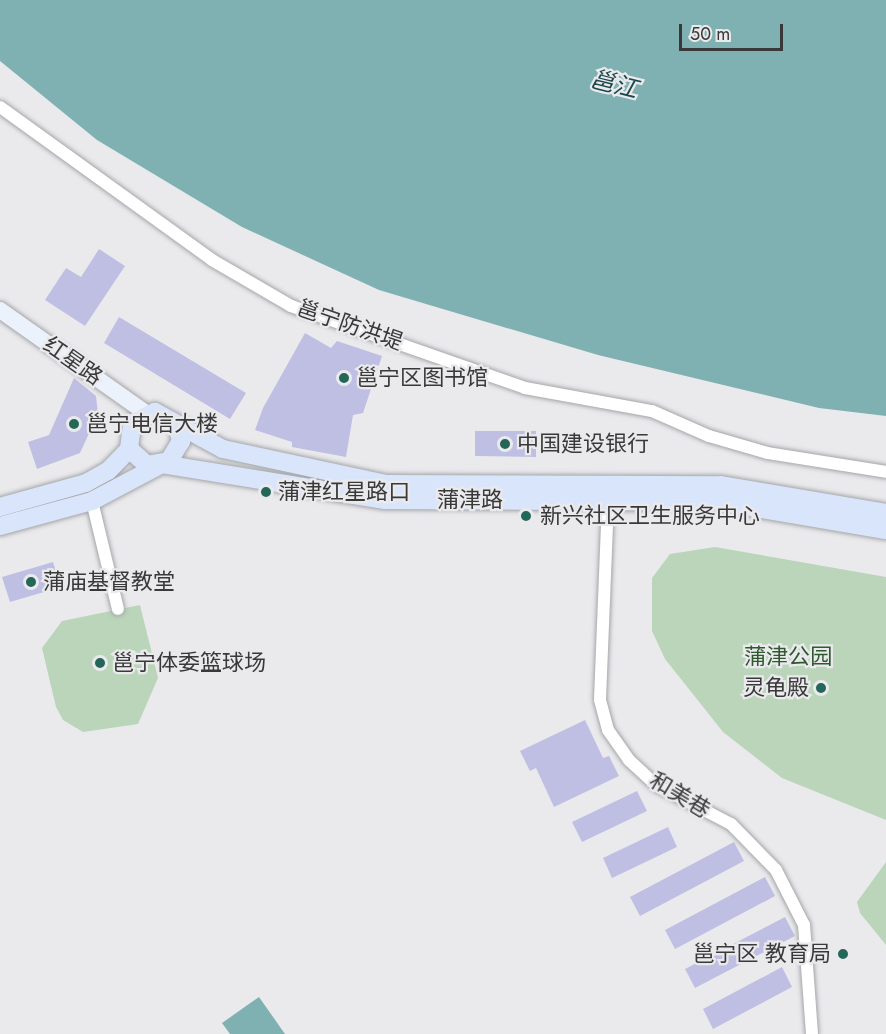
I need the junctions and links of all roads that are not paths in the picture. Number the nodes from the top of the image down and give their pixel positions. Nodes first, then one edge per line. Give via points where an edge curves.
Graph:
1 (0, 107) edge
2 (0, 310) edge
3 (146, 413) junction
4 (177, 426) junction
5 (129, 449) junction
6 (162, 464) junction
7 (886, 472) edge
8 (608, 500) junction
9 (92, 501) junction
10 (0, 507) edge
11 (886, 513) edge
12 (0, 526) edge
13 (886, 530) edge
14 (118, 609) dead end
15 (812, 1034) edge

1 - 7 street, 邕宁防洪堤 via 212,260 291,306 525,388 652,411 709,436 768,453
2 - 3 main road, 红星路
3 - 4 main road, 蒲津路 via 164,414
3 - 5 main road via 132,424
4 - 6 main road via 179,449
4 - 11 main road, 蒲津路 via 200,441 260,460 386,484 722,485
5 - 6 main road, 蒲津路 via 147,465
5 - 10 main road via 108,471 86,483
6 - 8 main road, 蒲津路 via 385,500
6 - 9 main road
8 - 13 main road, 蒲津路 via 720,502
8 - 15 street, 和美巷 via 600,700 608,730 629,760 656,785 731,824 776,870 804,925
9 - 12 main road
9 - 14 street

